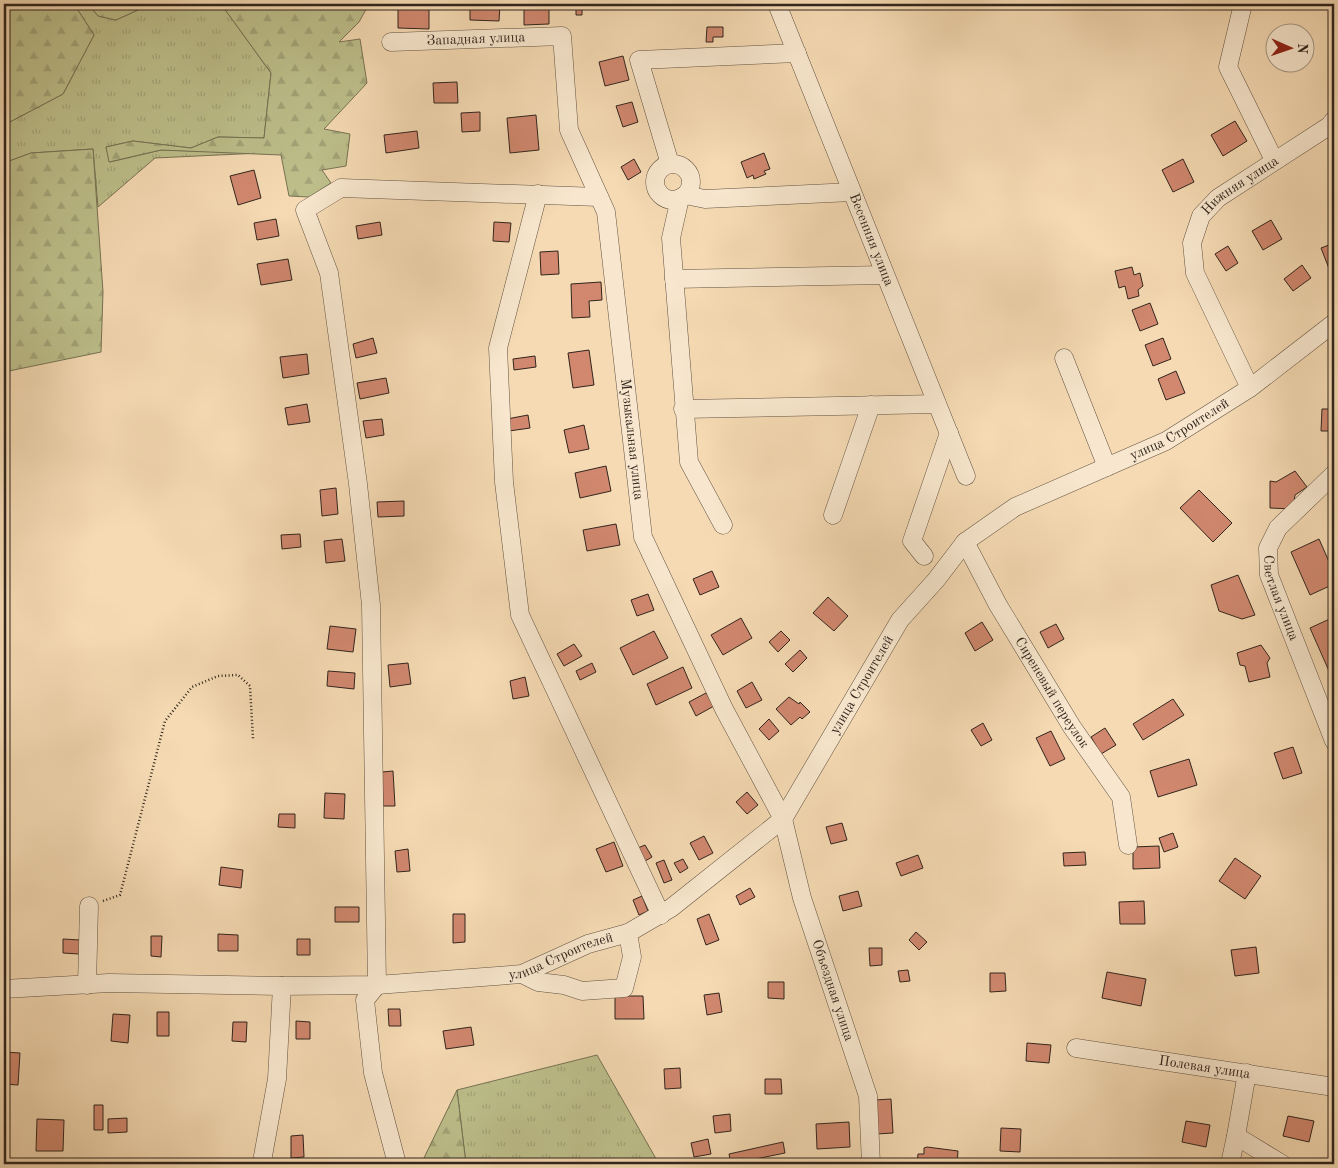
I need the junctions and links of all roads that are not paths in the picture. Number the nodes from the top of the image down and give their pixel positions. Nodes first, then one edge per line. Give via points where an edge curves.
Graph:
1 (777, 4) edge
2 (1243, 4) edge
3 (562, 36) joint
4 (391, 42) dead end
5 (797, 53) junction
6 (1334, 120) edge
7 (1274, 160) junction
8 (670, 164) junction
9 (852, 192) junction
10 (538, 194) junction
11 (599, 197) junction
12 (682, 197) junction
13 (885, 275) junction
14 (674, 279) junction
15 (1334, 322) edge
16 (1064, 358) dead end
17 (1250, 388) junction
18 (937, 404) junction
19 (871, 405) junction
20 (683, 409) junction
21 (949, 433) junction
22 (1107, 467) junction
23 (1334, 474) edge
24 (966, 476) dead end
25 (833, 515) dead end
26 (723, 525) dead end
27 (965, 542) junction
28 (924, 556) dead end
29 (1334, 742) edge
30 (784, 819) junction
31 (1128, 845) dead end
32 (89, 906) road end
33 (661, 915) junction
34 (628, 934) junction
35 (522, 974) junction
36 (87, 985) junction
37 (377, 985) junction
38 (282, 986) junction
39 (4, 989) edge
40 (1076, 1048) dead end
41 (1247, 1074) junction
42 (1334, 1087) edge
43 (1236, 1136) junction
44 (263, 1156) dead end
45 (397, 1164) edge
46 (871, 1164) edge
47 (1230, 1164) edge
48 (1282, 1164) edge

1 - 5 street, Весенняя улица
2 - 7 street via 1228,67
3 - 4 street, Западная улица
3 - 11 street, Музыкальная улица via 569,130
5 - 8 street via 640,60
5 - 9 street, Весенняя улица
6 - 7 street, Нижняя улица
7 - 17 street, Нижняя улица via 1218,198 1201,216 1192,243 1195,273
8 - 12 street via 681,166 689,174 691,186
8 - 12 street via 660,170 656,187 663,196 674,200
9 - 12 street
9 - 13 street, Весенняя улица
10 - 11 street
10 - 33 street via 498,348 504,482 520,615
10 - 37 street via 341,188 305,210 329,273 371,605
11 - 30 street, Музыкальная улица via 606,212 643,537 724,709
12 - 14 street via 671,238
13 - 14 street
13 - 18 street, Весенняя улица
14 - 20 street
15 - 17 street, улица Строителей
16 - 22 street
17 - 22 street, улица Строителей via 1166,441
18 - 19 street
18 - 21 street, Весенняя улица
19 - 20 street
19 - 25 street
20 - 26 street via 688,462
21 - 24 street, Весенняя улица
21 - 28 street via 912,541
22 - 27 street, улица Строителей via 1015,507
23 - 29 street, Светлая улица via 1278,528 1268,548 1269,575
27 - 30 street, улица Строителей via 900,620
27 - 31 street, Сиреневый переулок via 1072,727 1121,797
30 - 33 street, улица Строителей
30 - 46 street, Объездная улица via 802,898 868,1096
32 - 36 street
33 - 34 street, улица Строителей
34 - 35 street, улица Строителей via 588,944
34 - 35 street via 632,957 624,988 582,991 538,982
35 - 37 street, улица Строителей
36 - 38 street, улица Строителей
36 - 39 street, улица Строителей
37 - 38 street, улица Строителей
37 - 45 street via 364,1000 373,1073
38 - 44 street via 277,1079
40 - 41 street, Полевая улица
41 - 42 street, Полевая улица
41 - 43 street
43 - 47 street
43 - 48 street

